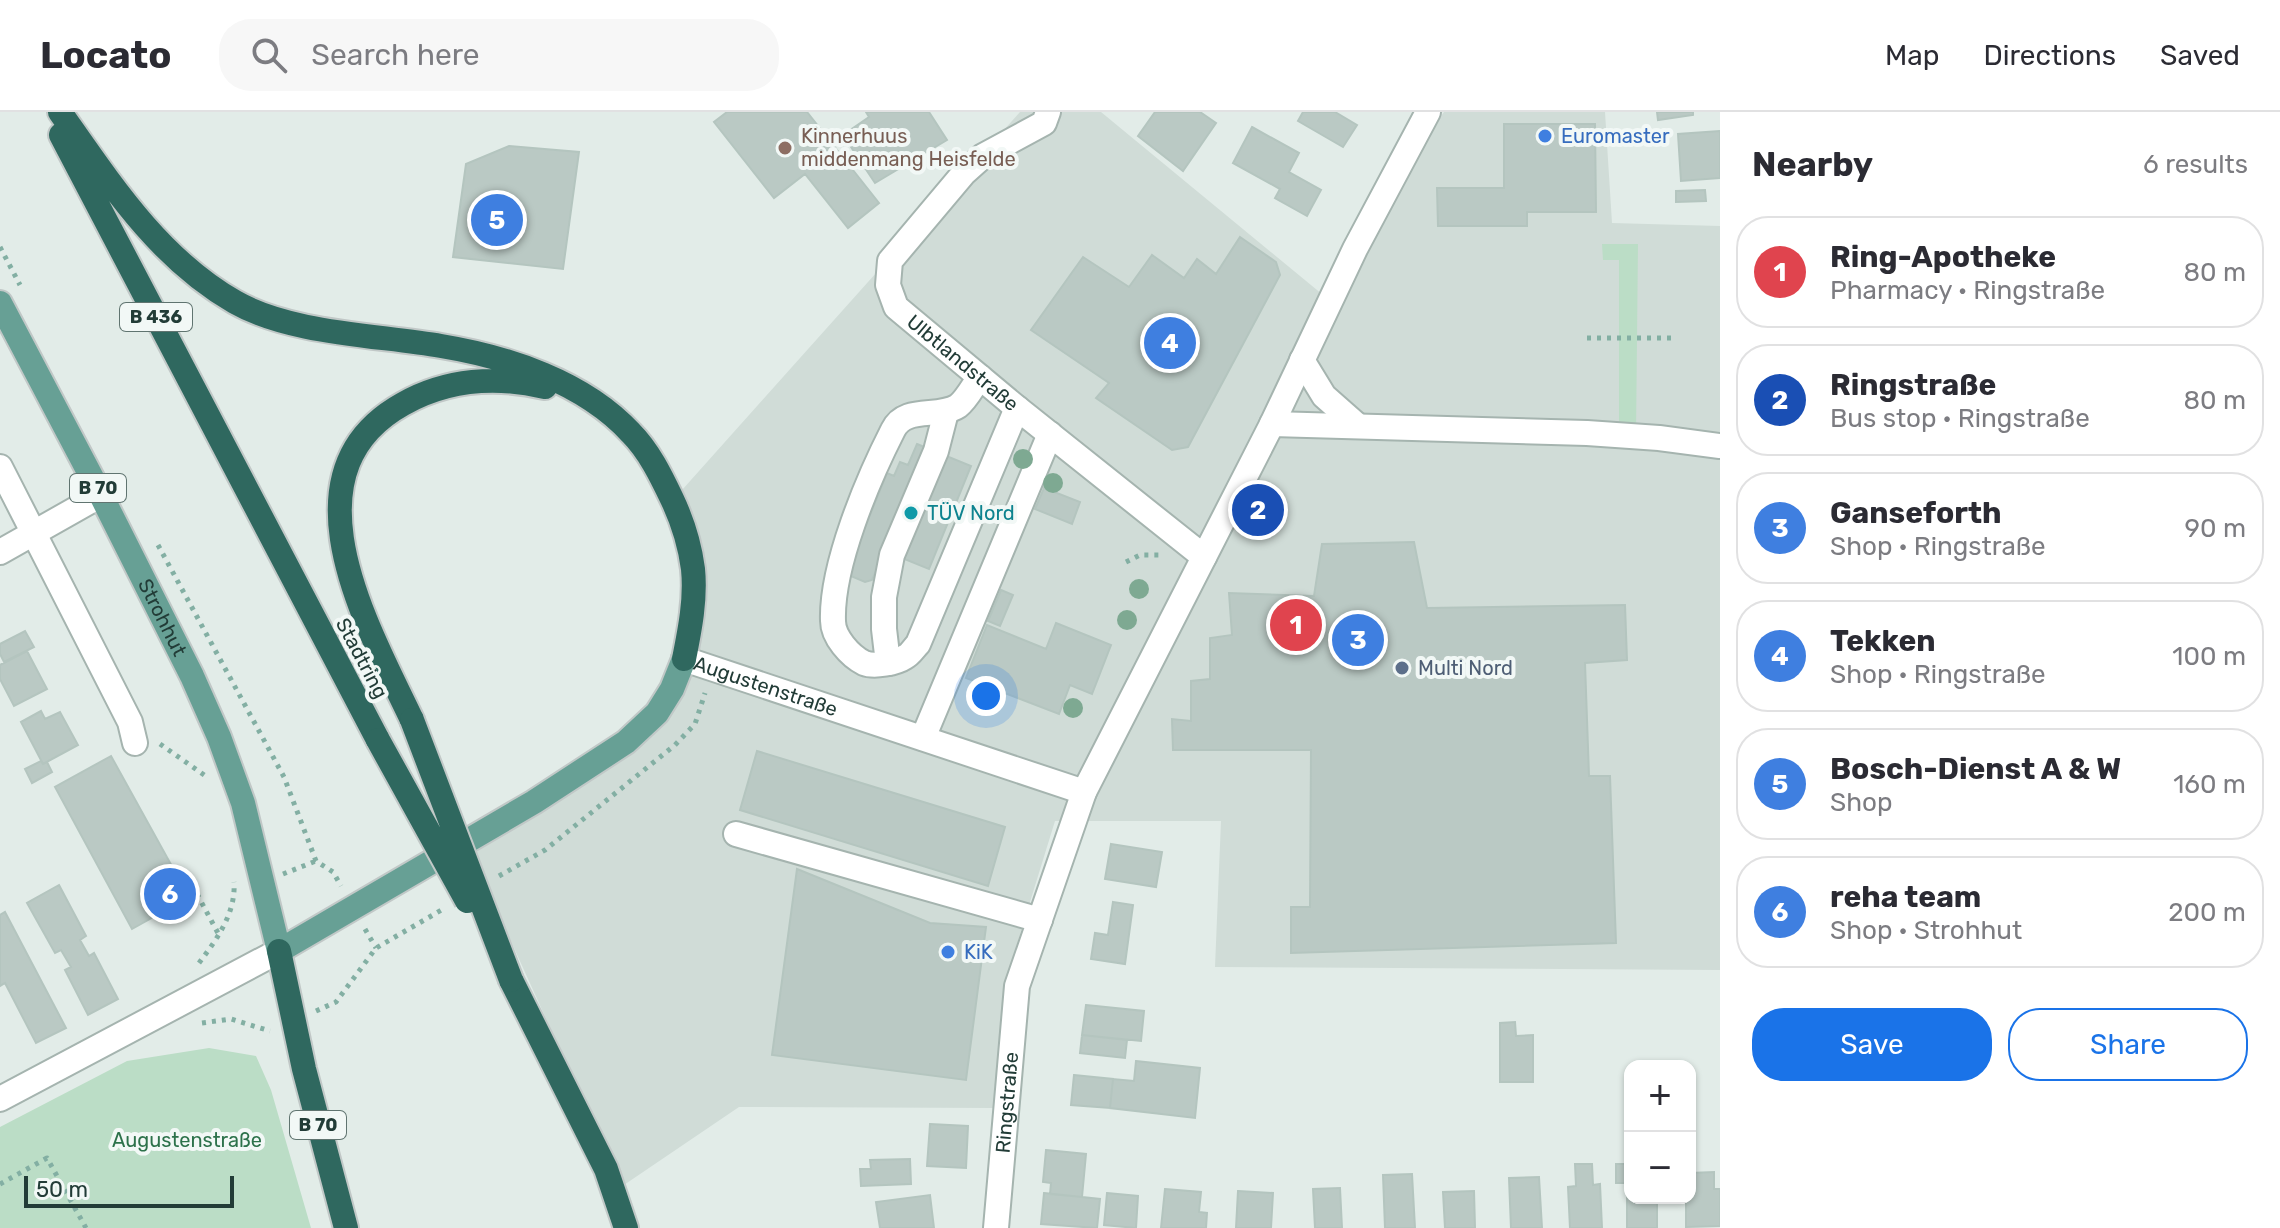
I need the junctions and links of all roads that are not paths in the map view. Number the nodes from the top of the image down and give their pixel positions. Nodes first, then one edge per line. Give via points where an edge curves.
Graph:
1 (49, 112) edge
2 (60, 112) edge
3 (1048, 112) edge
4 (1428, 112) edge
5 (0, 303) edge
6 (1302, 360) junction
7 (980, 377) junction
8 (583, 395) junction
9 (953, 408) junction
10 (1017, 408) junction
11 (1272, 424) junction
12 (1358, 426) junction
13 (1050, 434) junction
14 (1720, 446) edge
15 (0, 467) edge
16 (101, 495) junction
17 (35, 534) junction
18 (0, 552) edge
19 (1204, 557) junction
20 (684, 659) junction
21 (888, 663) junction
22 (132, 732) road end
23 (923, 738) junction
24 (1084, 792) junction
25 (736, 834) dead end
26 (1040, 920) junction
27 (279, 951) junction
28 (511, 980) junction
29 (0, 1099) edge
30 (606, 1169) junction
31 (346, 1228) edge
32 (619, 1228) edge
33 (626, 1228) edge
34 (996, 1228) edge

1 - 28 highway, Stadtring / B 436, bridge via 378,740
2 - 8 highway via 123,202 181,265 236,303 315,328 445,347 512,363
3 - 7 street, Ulbtlandstraße via 1044,123 983,156 964,173 890,261 888,285 896,307
4 - 6 street, Ringstraße
5 - 16 main road, Strohhut / B 70
6 - 11 street, Ringstraße
6 - 12 street via 1324,396
7 - 9 street
7 - 10 street, Ulbtlandstraße
8 - 20 highway via 632,433 660,472 680,517 693,567
8 - 28 highway, bridge via 486,379 414,397 381,416 360,439 346,463 340,489 340,526 352,580 412,720
9 - 21 street via 942,454 884,597
9 - 21 street via 911,415 894,426 852,525 837,583 832,624 849,654 867,665
10 - 13 street, Ulbtlandstraße
10 - 21 street via 918,644 905,657
11 - 12 street
11 - 19 street, Ringstraße
12 - 14 street via 1587,433
13 - 19 street, Ulbtlandstraße
13 - 23 street
15 - 17 street
16 - 17 street
16 - 27 main road, Strohhut / B 70 via 219,737 243,803
17 - 18 street
17 - 22 street
19 - 24 street, Ringstraße
20 - 23 street, Augustenstraße
20 - 27 main road, Augustenstraße via 657,713 626,742
23 - 24 street, Augustenstraße
24 - 26 street, Ringstraße
25 - 26 street
26 - 34 street, Ringstraße via 1017,986
27 - 29 street, Augustenstraße
27 - 31 highway, B 70
28 - 30 highway, Stadtring
30 - 32 highway
30 - 33 highway, Stadtring

